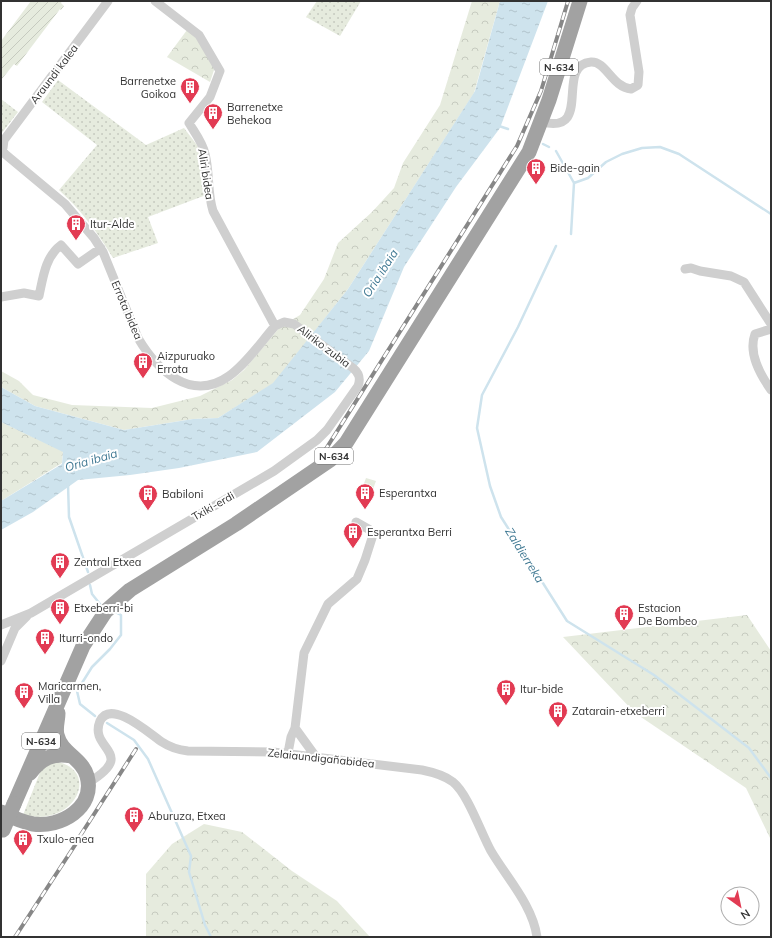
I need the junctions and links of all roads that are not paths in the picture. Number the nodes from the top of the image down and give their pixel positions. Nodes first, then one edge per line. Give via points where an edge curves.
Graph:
1 (108, 1) edge
2 (155, 1) edge
3 (580, 1) edge
4 (637, 1) edge
5 (542, 122) junction
6 (2, 148) edge
7 (101, 248) junction
8 (685, 269) dead end
9 (1, 297) edge
10 (771, 324) edge
11 (275, 326) junction
12 (771, 329) edge
13 (353, 368) joint
14 (771, 390) edge
15 (356, 522) dead end
16 (31, 613) junction
17 (1, 625) edge
18 (1, 661) edge
19 (58, 703) junction
20 (294, 728) junction
21 (288, 753) junction
22 (71, 756) junction
23 (316, 757) junction
24 (25, 779) junction
25 (88, 783) junction
26 (1, 812) edge
27 (2, 832) edge
28 (537, 937) edge

1 - 6 street, Araundi kalea via 4,140
2 - 11 street, Aliri bidea via 199,35 220,71 210,97 189,123 206,154 209,197 213,211
3 - 5 highway, N-634
4 - 5 street via 630,15 639,72 638,85 631,89 621,86 600,64 586,63 578,70 572,83 572,105 566,118 553,125
5 - 19 highway, N-634 via 519,169 342,448 330,460 236,524 121,596 87,637
6 - 7 street, Errota bidea via 5,154 69,208
7 - 9 street via 78,264 61,245 52,252 39,296 24,293
7 - 11 street, Errota bidea via 138,338 168,375 183,383 198,386 214,384 230,376
8 - 10 street via 731,276 744,282
11 - 13 street, Aliriko zubia via 284,322 294,324
12 - 14 street via 755,334 752,344 755,361
13 - 16 street, Txiki-erdi via 359,375 358,386 327,430 306,449 274,471
15 - 20 street via 370,530 372,538 357,579 328,604 304,654
16 - 17 street
16 - 18 street via 15,628
19 - 22 highway via 56,734 63,748
19 - 24 highway, N-634
20 - 21 street
20 - 23 street
21 - 23 street, Zelaiaundigañabidea
21 - 25 street, Zelaiaundigañabidea via 174,749 122,715 111,713 103,716 98,730 112,762 107,770
22 - 24 highway via 45,758
22 - 25 highway via 83,768
23 - 28 street, Zelaiaundigañabidea via 422,770 438,774 453,782 524,904 536,929
24 - 27 highway, N-634, bridge
25 - 26 highway via 87,795 81,806 57,822 32,824

